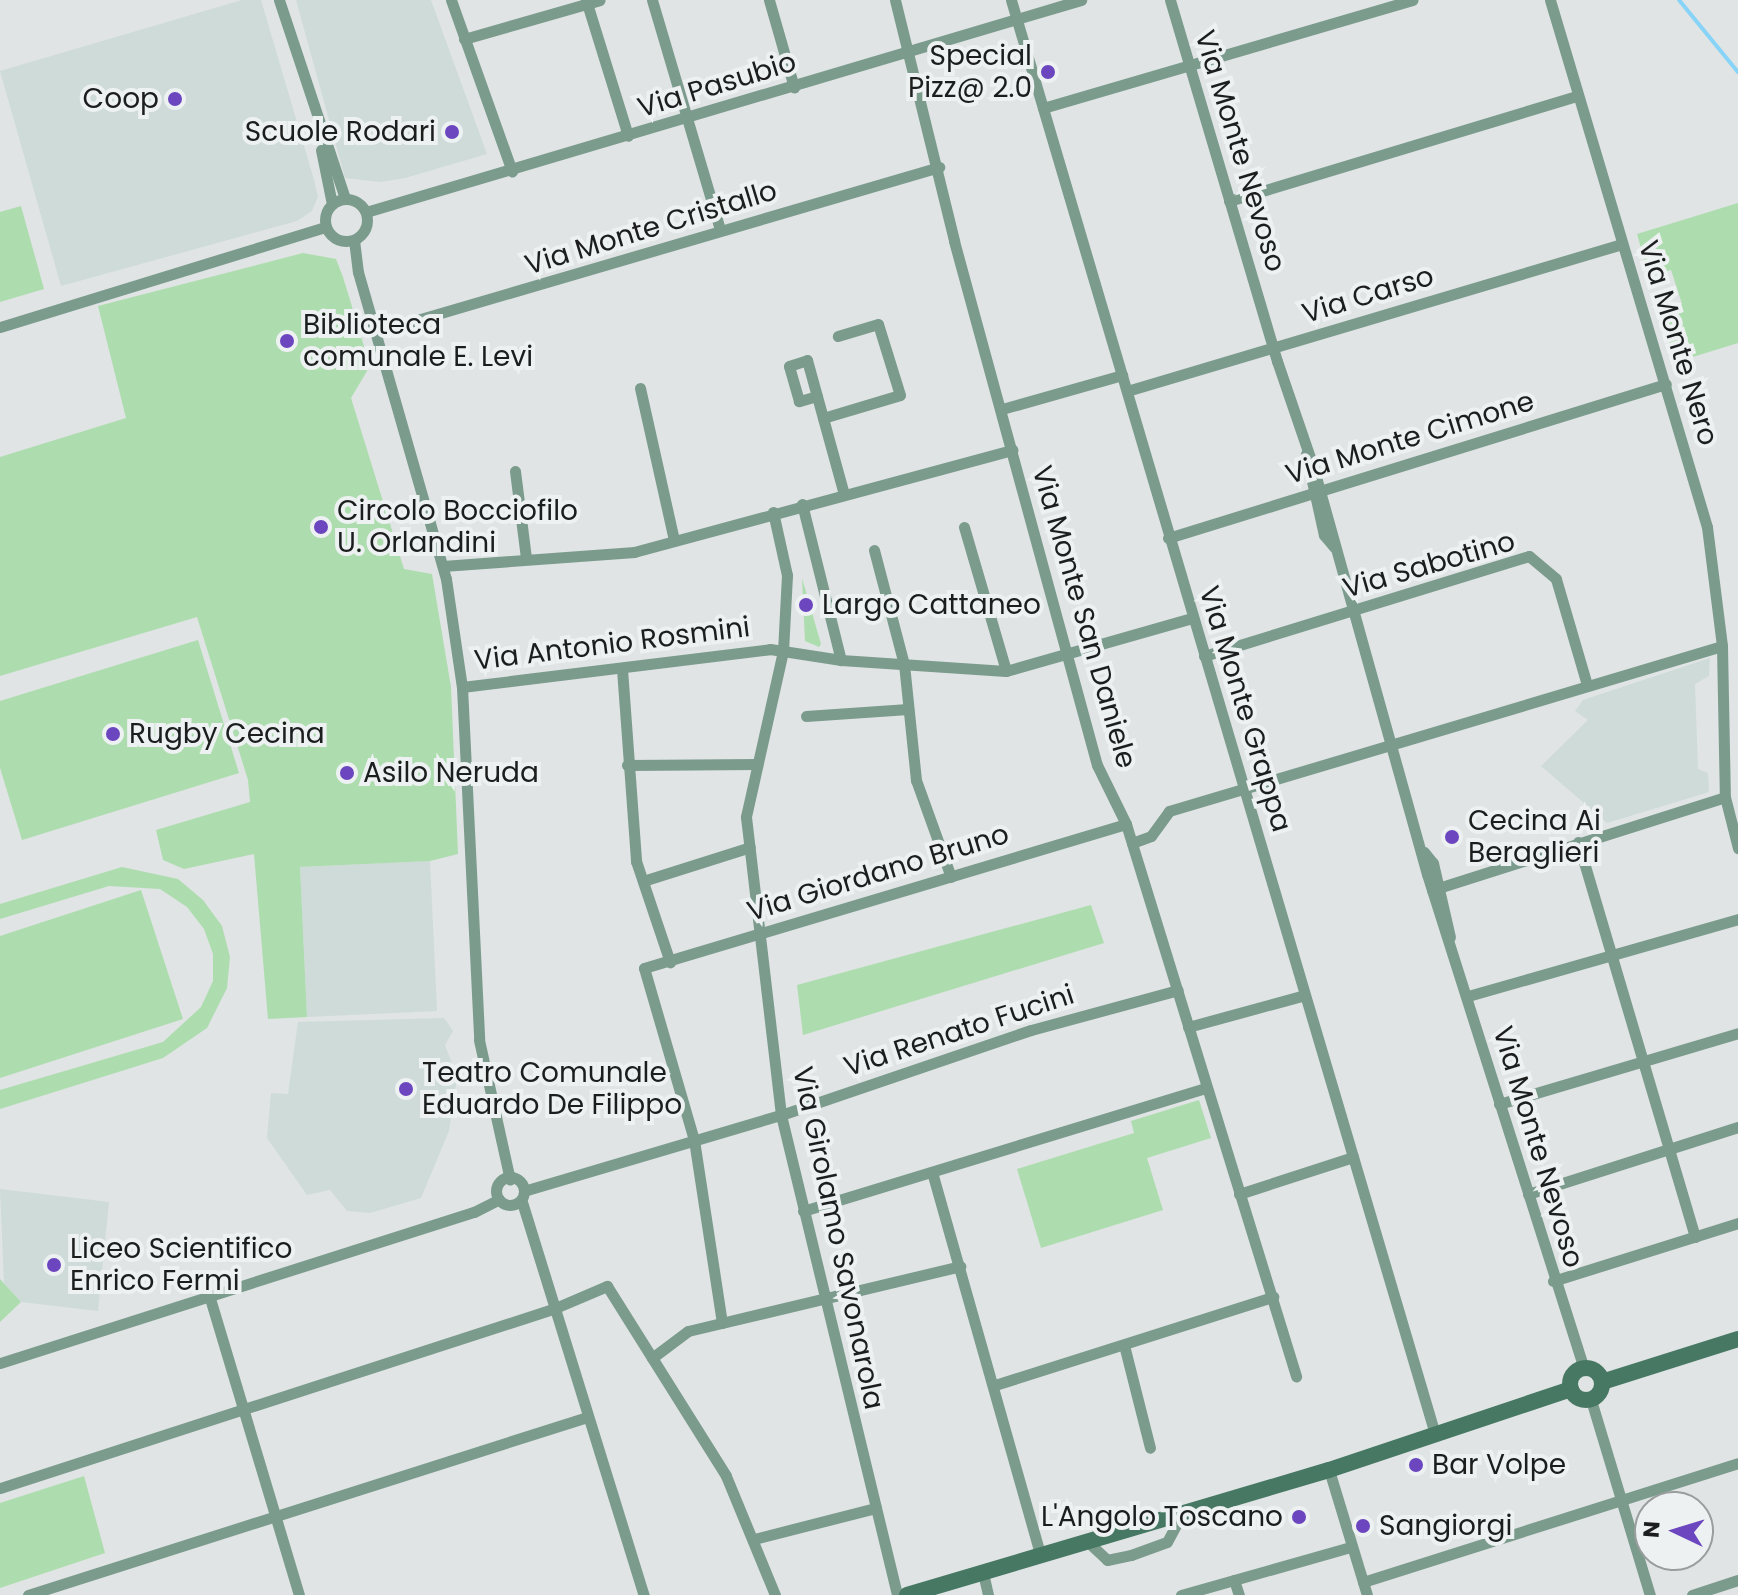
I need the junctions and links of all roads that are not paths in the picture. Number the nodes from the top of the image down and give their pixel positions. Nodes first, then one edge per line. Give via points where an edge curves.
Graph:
1 (279, 0) edge
2 (451, 0) edge
3 (600, 0) edge
4 (652, 0) edge
5 (769, 0) edge
6 (895, 0) edge
7 (1011, 0) edge
8 (1081, 0) edge
9 (1170, 0) edge
10 (1413, 0) edge
11 (1550, 0) edge
12 (587, 2) edge
13 (1017, 20) junction
14 (464, 39) junction
15 (910, 51) junction
16 (1189, 65) junction
17 (794, 87) junction
18 (1577, 96) junction
19 (1043, 108) junction
20 (688, 119) junction
21 (316, 122) junction
22 (628, 136) junction
23 (939, 167) junction
24 (512, 171) junction
25 (345, 198) junction
26 (1229, 201) junction
27 (332, 204) junction
28 (366, 212) junction
29 (326, 227) junction
30 (720, 229) junction
31 (354, 240) junction
32 (1622, 244) junction
33 (0, 327) edge
34 (376, 332) junction
35 (838, 336) dead end
36 (1273, 349) junction
37 (1122, 375) junction
38 (1666, 384) junction
39 (640, 388) dead end
40 (1127, 391) junction
41 (817, 396) dead end
42 (1002, 409) junction
43 (823, 418) junction
44 (1013, 450) junction
45 (515, 471) dead end
46 (1316, 492) junction
47 (844, 494) junction
48 (802, 504) junction
49 (773, 512) junction
50 (964, 527) dead end
51 (1168, 538) junction
52 (674, 540) junction
53 (874, 550) dead end
54 (526, 558) junction
55 (443, 566) junction
56 (1354, 611) junction
57 (1192, 618) junction
58 (1722, 646) junction
59 (783, 651) junction
60 (1070, 653) junction
61 (1204, 656) junction
62 (841, 660) junction
63 (904, 664) junction
64 (622, 669) junction
65 (1006, 671) junction
66 (1587, 685) junction
67 (462, 687) junction
68 (908, 709) junction
69 (806, 716) dead end
70 (1391, 742) junction
71 (757, 764) junction
72 (627, 765) junction
73 (1243, 787) junction
74 (1725, 797) junction
75 (1126, 824) junction
76 (1578, 842) junction
77 (1132, 843) junction
78 (750, 847) junction
79 (1738, 848) edge
80 (951, 877) junction
81 (643, 881) junction
82 (1436, 889) junction
83 (1738, 919) edge
84 (761, 933) junction
85 (1611, 955) junction
86 (670, 962) junction
87 (1178, 990) junction
88 (1305, 995) junction
89 (1468, 996) junction
90 (1188, 1027) junction
91 (1738, 1033) edge
92 (1642, 1061) junction
93 (1205, 1088) junction
94 (1499, 1104) junction
95 (781, 1115) junction
96 (1738, 1127) edge
97 (694, 1140) junction
98 (1669, 1150) junction
99 (1353, 1157) junction
100 (932, 1172) junction
101 (510, 1180) junction
102 (1239, 1194) junction
103 (1528, 1194) junction
104 (524, 1196) junction
105 (499, 1199) junction
106 (803, 1211) junction
107 (1738, 1223) edge
108 (1695, 1237) junction
109 (960, 1266) junction
110 (1553, 1281) junction
111 (209, 1295) junction
112 (1273, 1297) junction
113 (821, 1299) junction
114 (553, 1309) junction
115 (722, 1323) junction
116 (1738, 1339) edge
117 (1124, 1345) junction
118 (652, 1358) junction
119 (0, 1363) edge
120 (1584, 1369) junction
121 (1296, 1376) dead end
122 (1602, 1382) junction
123 (995, 1385) junction
124 (1571, 1389) junction
125 (1591, 1400) junction
126 (242, 1407) junction
127 (587, 1417) junction
128 (1434, 1431) junction
129 (1150, 1448) dead end
130 (1738, 1463) edge
131 (1329, 1470) junction
132 (0, 1488) edge
133 (1619, 1501) junction
134 (876, 1508) junction
135 (1182, 1514) junction
136 (274, 1516) junction
137 (754, 1539) junction
138 (1088, 1542) junction
139 (1351, 1547) junction
140 (1041, 1556) junction
141 (983, 1573) junction
142 (1234, 1580) junction
143 (1738, 1580) edge
144 (1363, 1582) junction
145 (28, 1595) edge
146 (299, 1595) edge
147 (644, 1595) edge
148 (775, 1595) edge
149 (897, 1595) edge
150 (907, 1595) edge
151 (988, 1595) edge
152 (1181, 1595) edge
153 (1239, 1595) edge
154 (1367, 1595) edge
155 (1650, 1595) edge
156 (1692, 1595) edge

1 - 21 street
2 - 14 street
3 - 12 street
4 - 20 street
5 - 17 street
6 - 15 street, Via Monte San Daniele
7 - 13 street, Via Monte Grappa
8 - 13 street, Via Pasubio
9 - 16 street, Via Monte Nevoso
10 - 16 street
11 - 18 street, Via Monte Nero
12 - 14 street
12 - 22 street
13 - 15 street, Via Pasubio
13 - 19 street, Via Monte Grappa
14 - 24 street
15 - 17 street, Via Pasubio
15 - 23 street, Via Monte San Daniele
16 - 19 street
16 - 26 street, Via Monte Nevoso
17 - 20 street, Via Pasubio
18 - 26 street
18 - 32 street, Via Monte Nero
19 - 37 street, Via Monte Grappa
20 - 22 street, Via Pasubio
20 - 30 street
21 - 25 street
21 - 27 street
22 - 24 street, Via Pasubio
23 - 30 street, Via Monte Cristallo
23 - 42 street, Via Monte San Daniele
24 - 28 street, Via Pasubio
25 - 27 street
25 - 28 street
26 - 36 street, Via Monte Nevoso
27 - 29 street
28 - 31 street via 363,233
29 - 31 street via 343,241
29 - 33 street
30 - 34 street, Via Monte Cristallo via 557,283
31 - 34 street
32 - 36 street, Via Carso
32 - 38 street, Via Monte Nero
34 - 55 street
35 - 43 street via 878,324 900,395
36 - 40 street, Via Carso
36 - 46 street, Via Monte Nevoso
37 - 40 street, Via Monte Grappa
37 - 42 street
38 - 46 street, Via Monte Cimone
38 - 58 street, Via Monte Nero via 1707,527
39 - 52 street
40 - 51 street, Via Monte Grappa
41 - 43 street
42 - 44 street, Via Monte San Daniele
43 - 47 street
44 - 47 street
44 - 60 street, Via Monte San Daniele
45 - 54 street
46 - 51 street, Via Monte Cimone
46 - 56 street, Via Monte Nevoso
47 - 48 street
48 - 49 street
48 - 62 street
49 - 52 street
49 - 59 street via 787,575
50 - 65 street
51 - 57 street, Via Monte Grappa
52 - 54 street via 634,552
53 - 63 street
54 - 55 street
55 - 67 street
56 - 61 street, Via Sabotino
56 - 66 street, Via Sabotino via 1529,556 1556,579
56 - 70 street, Via Monte Nevoso
57 - 60 street, Via Antonio Rosmini
57 - 61 street, Via Monte Grappa
58 - 66 street
58 - 74 street, Via Monte Nero
59 - 62 street, Via Antonio Rosmini
59 - 64 street, Via Antonio Rosmini via 715,652
59 - 71 street, Via Girolamo Savonarola
60 - 65 street, Via Antonio Rosmini
60 - 75 street, Via Monte San Daniele via 1097,765
61 - 73 street, Via Monte Grappa
62 - 63 street, Via Antonio Rosmini
63 - 65 street, Via Antonio Rosmini
63 - 68 street
64 - 67 street, Via Antonio Rosmini
64 - 72 street
66 - 70 street
67 - 101 street via 479,1040
68 - 69 street
68 - 80 street via 916,780
70 - 73 street
70 - 82 street, Via Monte Nevoso
71 - 72 street
71 - 78 street, Via Girolamo Savonarola via 746,817
72 - 81 street
73 - 77 street via 1169,811 1151,836
73 - 88 street, Via Monte Grappa
74 - 76 street
74 - 79 street, Via Monte Nero
75 - 77 street, Via Monte San Daniele
75 - 80 street, Via Giordano Bruno
76 - 82 street
76 - 85 street
77 - 87 street, Via Monte San Daniele
78 - 81 street
78 - 84 street, Via Girolamo Savonarola
80 - 84 street, Via Giordano Bruno
81 - 86 street
82 - 89 street, Via Monte Nevoso
83 - 85 street
84 - 86 street, Via Giordano Bruno
84 - 95 street, Via Girolamo Savonarola
85 - 89 street
85 - 92 street
86 - 97 street, Via Giordano Bruno via 644,968
87 - 90 street, Via Monte San Daniele
87 - 95 street, Via Renato Fucini via 1031,1030
88 - 90 street
88 - 99 street, Via Monte Grappa
89 - 94 street, Via Monte Nevoso
90 - 93 street, Via Monte San Daniele
91 - 92 street
92 - 94 street
92 - 98 street
93 - 100 street
93 - 102 street, Via Monte San Daniele
94 - 103 street, Via Monte Nevoso
95 - 97 street, Via Renato Fucini
95 - 106 street, Via Girolamo Savonarola
96 - 98 street
97 - 104 street, Via Renato Fucini
97 - 115 street
98 - 103 street
98 - 108 street
99 - 102 street
99 - 128 street, Via Monte Grappa
100 - 106 street
100 - 109 street
101 - 104 street
101 - 105 street via 495,1181
102 - 112 street, Via Monte San Daniele
103 - 110 street, Via Monte Nevoso
104 - 105 street
104 - 114 street
105 - 111 street via 474,1212
106 - 113 street, Via Girolamo Savonarola
107 - 108 street
108 - 110 street
109 - 113 street
109 - 123 street
110 - 120 street, Via Monte Nevoso
111 - 119 street
111 - 126 street
112 - 117 street
112 - 121 street, Via Monte San Daniele
113 - 115 street
113 - 134 street, Via Girolamo Savonarola
114 - 118 street via 607,1286
114 - 126 street
114 - 127 street
115 - 118 street via 688,1331
116 - 122 street
117 - 123 street
117 - 129 street
118 - 137 street via 726,1476
120 - 122 street via 1594,1370
120 - 124 street via 1572,1377
122 - 125 street
123 - 140 street
124 - 125 street via 1580,1399
124 - 128 street
125 - 133 street
126 - 132 street
126 - 136 street
127 - 136 street
127 - 147 street
128 - 131 street
130 - 133 street
131 - 135 street
131 - 139 street
133 - 144 street
133 - 155 street
134 - 137 street
134 - 149 street, Via Girolamo Savonarola
135 - 138 street
135 - 138 street via 1167,1542 1131,1555 1107,1560
136 - 145 street
136 - 146 street
137 - 148 street
138 - 140 street
139 - 142 street
139 - 144 street
140 - 141 street
141 - 150 street
141 - 151 street
142 - 152 street
142 - 153 street
143 - 156 street
144 - 154 street

